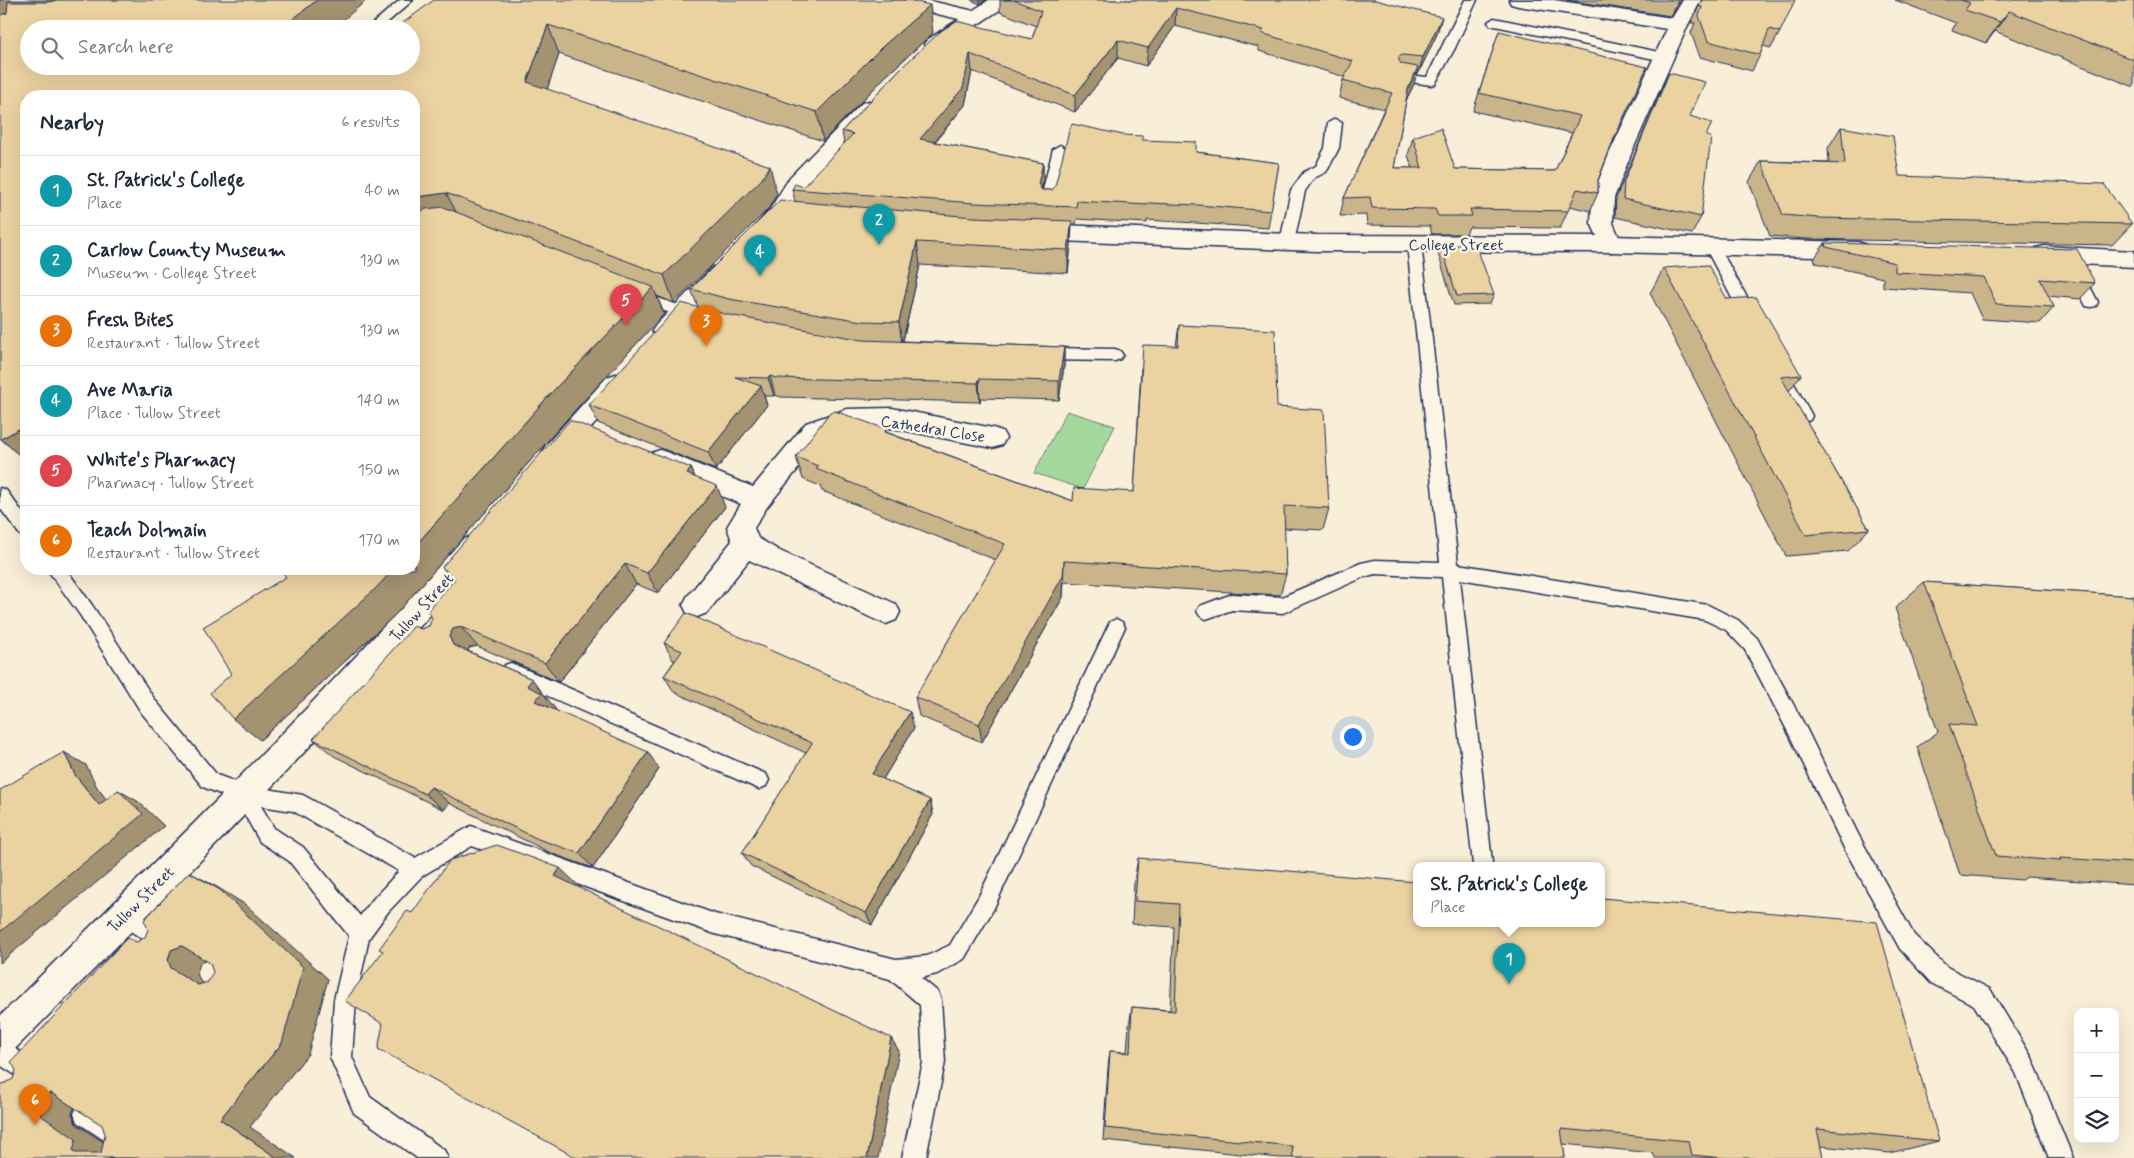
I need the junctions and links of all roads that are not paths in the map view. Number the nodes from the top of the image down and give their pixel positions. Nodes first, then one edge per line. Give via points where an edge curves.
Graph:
1 (408, 0) edge
2 (900, 0) edge
3 (1002, 0) edge
4 (1471, 0) edge
5 (1518, 0) edge
6 (1692, 0) edge
7 (976, 17) junction
8 (383, 20) edge
9 (1494, 22) dead end
10 (1678, 25) junction
11 (922, 56) edge
12 (1664, 57) junction
13 (1401, 77) edge
14 (880, 95) edge
15 (1335, 123) dead end
16 (1060, 149) dead end
17 (1047, 202) edge
18 (1013, 231) edge
19 (1287, 242) junction
20 (1414, 244) junction
21 (1612, 244) junction
22 (1712, 246) junction
23 (1880, 250) edge
24 (2027, 254) edge
25 (2067, 255) junction
26 (2134, 259) edge
27 (622, 290) edge
28 (2091, 302) edge
29 (681, 313) junction
30 (709, 321) edge
31 (1758, 331) edge
32 (1024, 354) edge
33 (1115, 355) dead end
34 (1772, 356) edge
35 (1804, 416) edge
36 (577, 427) junction
37 (604, 438) edge
38 (993, 438) dead end
39 (640, 452) edge
40 (538, 472) edge
41 (0, 495) edge
42 (758, 500) junction
43 (20, 522) edge
44 (492, 525) edge
45 (746, 543) junction
46 (1450, 570) junction
47 (60, 575) edge
48 (697, 605) dead end
49 (1206, 611) dead end
50 (886, 612) dead end
51 (1116, 626) dead end
52 (494, 664) edge
53 (759, 780) dead end
54 (244, 794) junction
55 (1482, 862) dead end
56 (415, 869) junction
57 (124, 915) junction
58 (360, 933) junction
59 (166, 943) edge
60 (896, 970) junction
61 (0, 1040) edge
62 (0, 1052) edge
63 (39, 1080) edge
64 (85, 1114) edge
65 (122, 1158) edge
66 (436, 1158) edge
67 (914, 1158) edge
68 (2061, 1158) edge

1 - 8 lane
2 - 7 street
3 - 7 street
4 - 13 lane via 1431,81
5 - 10 street
6 - 10 street
7 - 11 street via 935,43
9 - 12 lane
10 - 12 street
12 - 21 street via 1603,198 1602,223
14 - 29 street via 798,182 788,215 744,250
15 - 19 lane via 1332,148 1320,169 1309,175 1298,190
16 - 17 lane
18 - 19 street, College Street via 1043,229
19 - 20 street, College Street
20 - 21 street, College Street
20 - 46 lane
21 - 22 street, College Street
22 - 23 street, College Street
22 - 31 lane
24 - 25 street
25 - 26 street
25 - 28 lane
27 - 29 lane
29 - 30 lane
29 - 36 street
32 - 33 lane
34 - 35 lane
36 - 37 street
36 - 40 street
38 - 42 street, Cathedral Close via 892,418 847,419 815,430
39 - 42 street
41 - 43 lane
42 - 45 street, Cathedral Close via 740,527
44 - 54 street, Tullow Street via 415,627
45 - 48 street
45 - 50 street via 770,559
46 - 49 lane via 1375,567 1360,570 1282,605 1232,602
46 - 55 lane
46 - 68 lane via 1708,613 1732,625 1751,644 1851,841 1907,942 1939,974 1982,996 2024,1066
47 - 54 lane via 148,706 210,780
51 - 60 lane via 986,903 957,952 929,966
52 - 53 lane
54 - 56 lane via 296,802
54 - 57 street, Tullow Street
54 - 58 lane via 267,835 296,854
56 - 58 lane
56 - 60 lane via 471,836 715,924
57 - 59 lane
57 - 61 street, Tullow Street
58 - 66 lane via 346,1000 341,1057 362,1105
60 - 67 lane via 930,1000 934,1062
62 - 63 lane
64 - 65 lane via 126,1141

